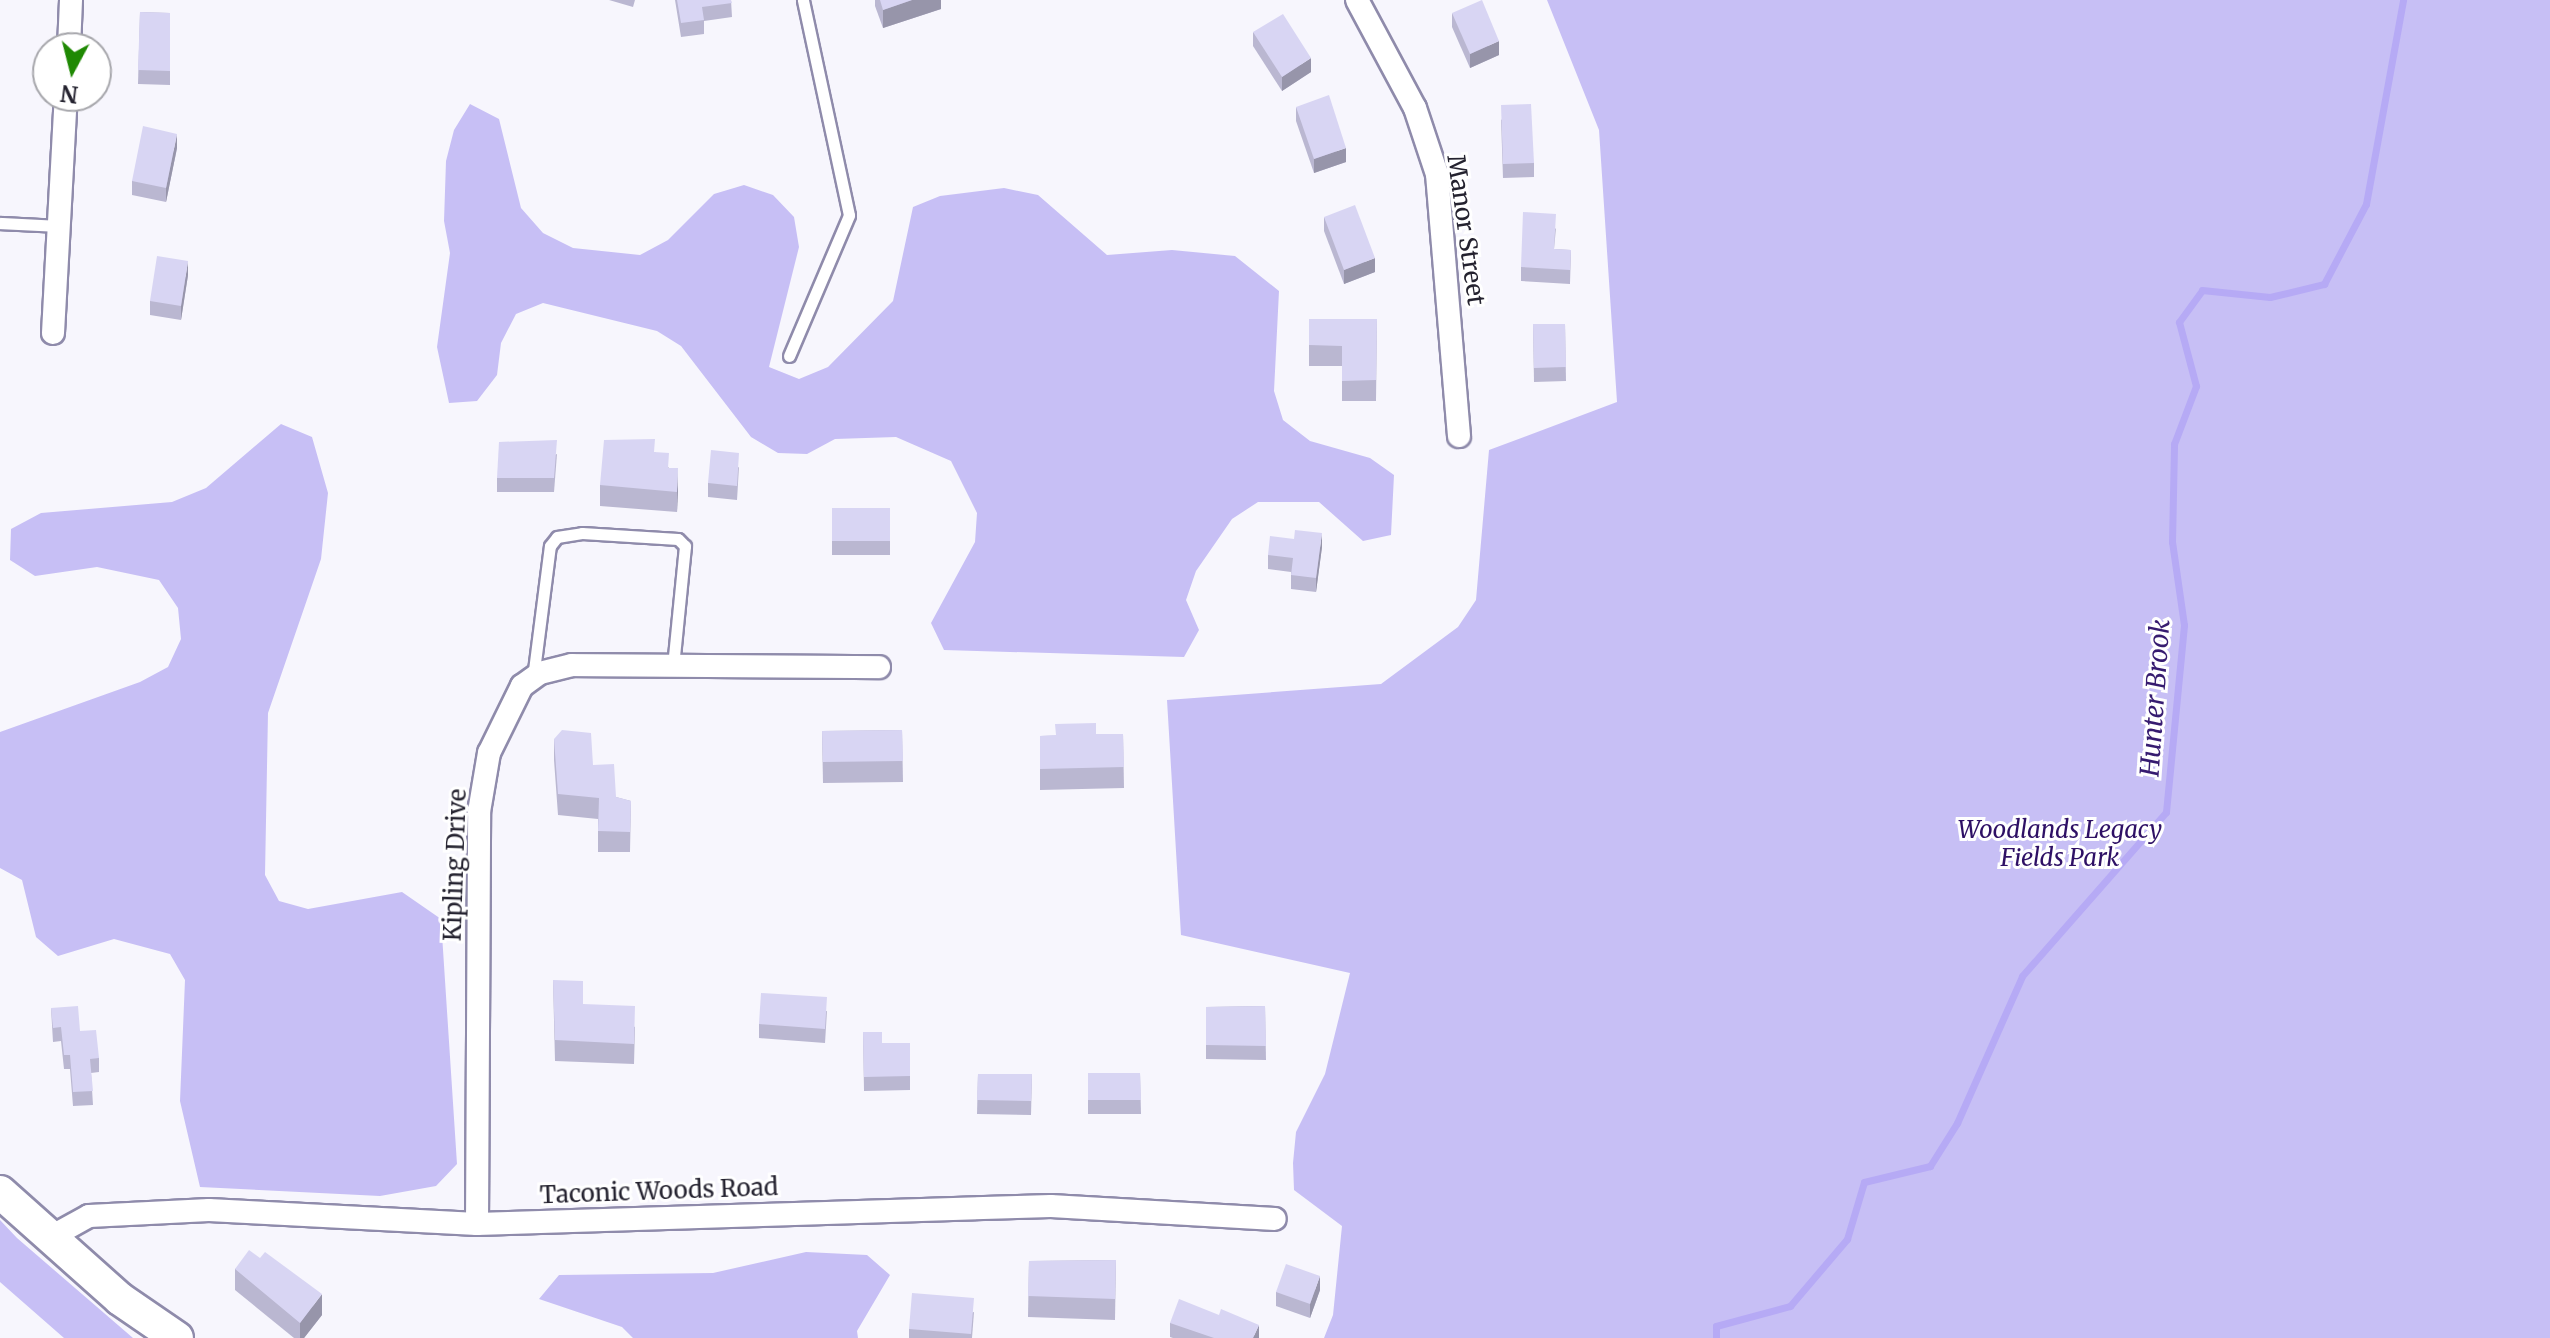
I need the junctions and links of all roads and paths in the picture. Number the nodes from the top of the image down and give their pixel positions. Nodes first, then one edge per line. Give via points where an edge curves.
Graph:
1 (71, 0) edge
2 (803, 0) edge
3 (1357, 0) edge
4 (70, 32) edge
5 (65, 112) edge
6 (0, 223) edge
7 (59, 226) junction
8 (53, 333) dead end
9 (789, 356) dead end
10 (1459, 436) dead end
11 (673, 666) junction
12 (879, 667) dead end
13 (533, 678) junction
14 (0, 1192) edge
15 (1275, 1219) dead end
16 (477, 1224) junction
17 (51, 1237) junction
18 (177, 1338) edge

1 - 4 street
2 - 9 lane via 849,215
3 - 10 street, Manor Street via 1415,108 1437,174
5 - 7 street
6 - 7 lane
7 - 8 street
11 - 12 street
11 - 13 street via 572,665
11 - 13 lane via 685,546 678,539 582,533 557,537 550,546
13 - 16 street, Kipling Drive via 504,715 489,753 479,812
14 - 17 main road
15 - 16 street, Taconic Woods Road via 1051,1206
16 - 17 street, Taconic Woods Road via 209,1210 114,1212 89,1216
17 - 18 main road via 120,1299

